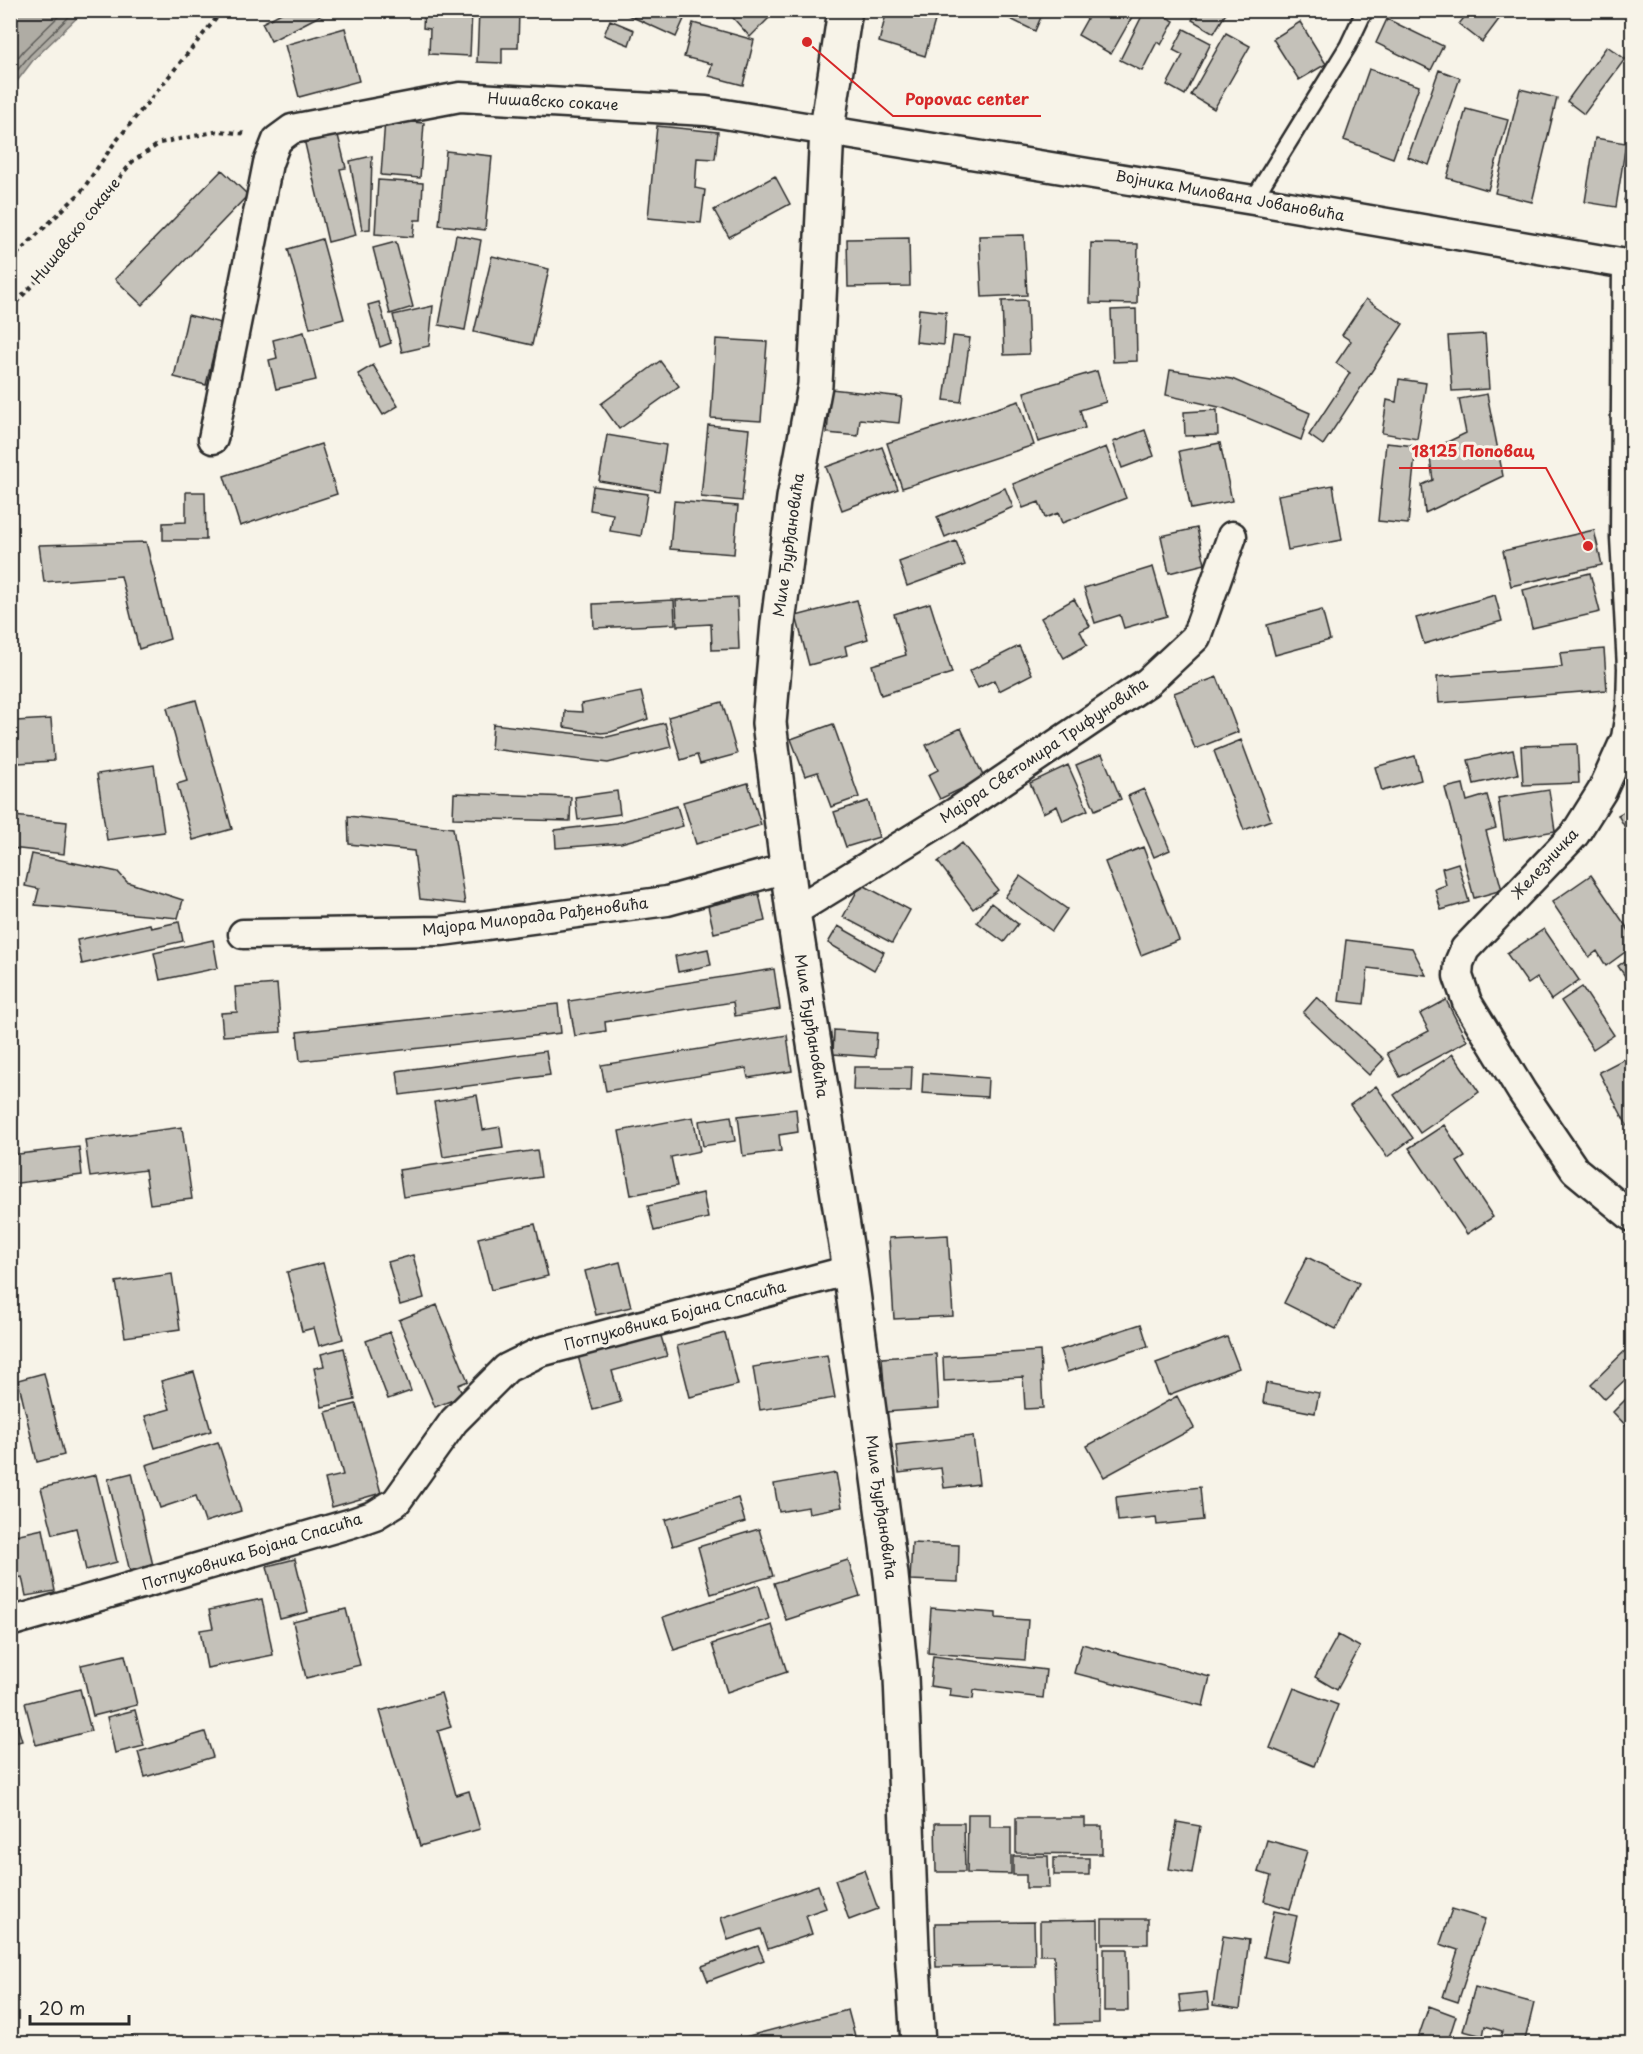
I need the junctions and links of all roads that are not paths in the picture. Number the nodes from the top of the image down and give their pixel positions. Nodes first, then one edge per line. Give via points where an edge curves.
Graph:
1 (845, 10) edge
2 (1365, 10) edge
3 (827, 129) junction
4 (1253, 200) junction
5 (1630, 264) edge
6 (213, 439) dead end
7 (1232, 536) dead end
8 (788, 868) junction
9 (793, 912) junction
10 (243, 934) dead end
11 (1632, 1217) edge
12 (850, 1270) junction
13 (10, 1622) edge
14 (918, 2043) edge

1 - 3 street, Миле Ђурђановића
2 - 4 lane via 1348,46
3 - 4 street, Војника Милована Јовановића
3 - 6 street, Нишавско сокаче via 706,111 460,97 292,129 277,140 268,163
3 - 8 street, Миле Ђурђановића via 815,385 792,519 769,723
4 - 5 street, Војника Милована Јовановића
5 - 11 street, Железничка via 1625,537 1632,668 1626,738 1602,791 1575,834 1465,949 1458,976 1479,1022 1575,1170
7 - 9 street, Мајора Светомира Трифуновића via 1196,637 1148,682 956,812
8 - 9 street, Миле Ђурђановића
8 - 10 street, Мајора Милорада Рађеновића via 668,901 442,931
9 - 12 street, Миле Ђурђановића
12 - 13 street, Потпуковника Бојана Спасића via 540,1352 507,1368 454,1421 396,1502 375,1515
12 - 14 street, Миле Ђурђановића via 901,1677

